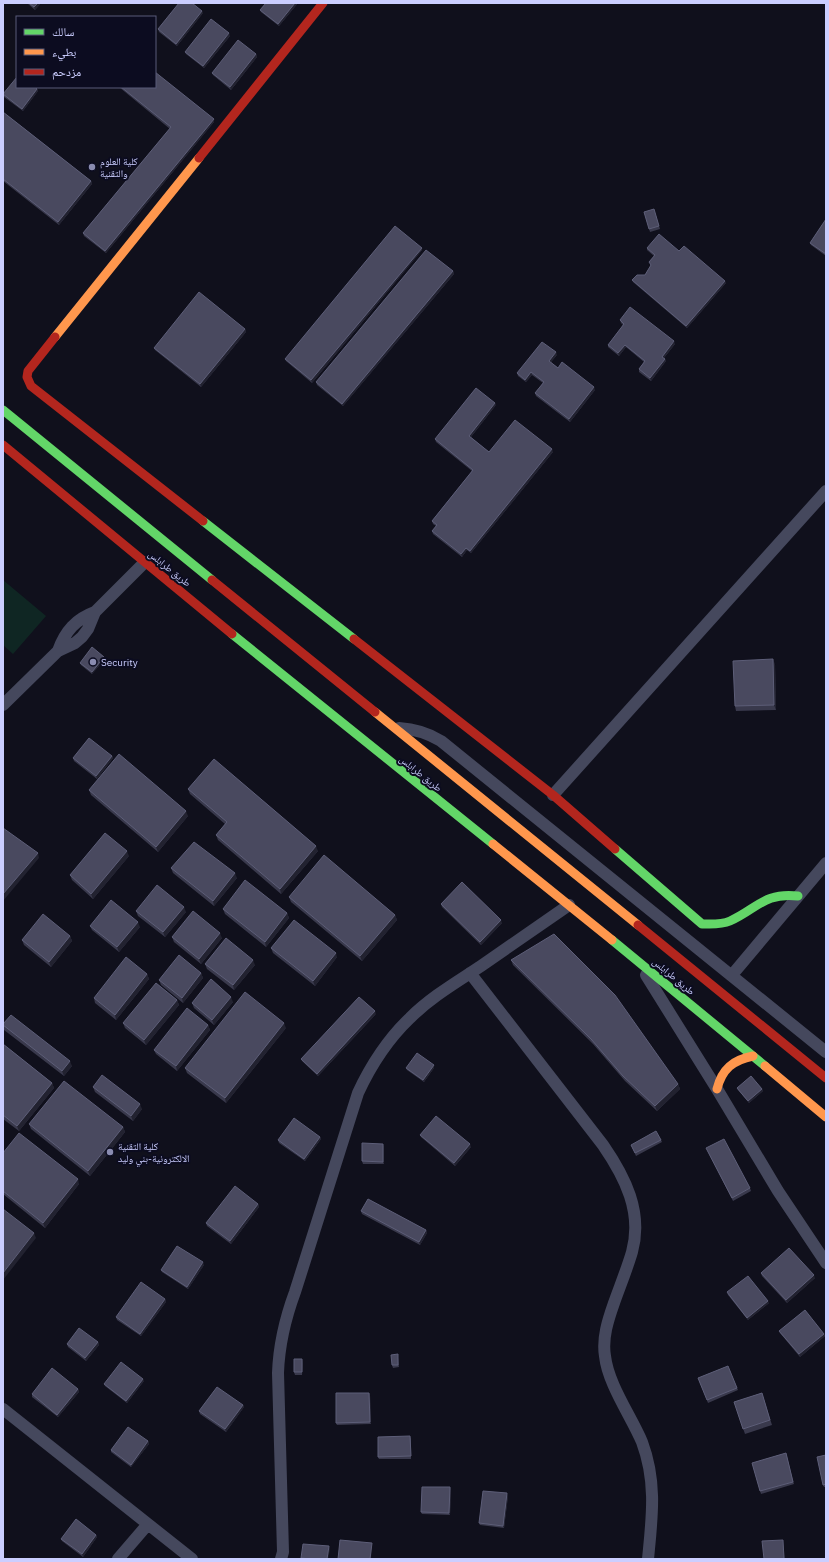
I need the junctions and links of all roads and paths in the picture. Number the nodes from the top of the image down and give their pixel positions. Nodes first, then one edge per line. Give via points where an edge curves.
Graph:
1 (323, 3) edge
2 (3, 410) edge
3 (3, 445) edge
4 (826, 491) edge
5 (145, 562) junction
6 (3, 705) edge
7 (395, 728) junction
8 (553, 796) junction
9 (826, 863) edge
10 (798, 896) junction
11 (570, 905) junction
12 (636, 959) junction
13 (470, 973) junction
14 (732, 975) junction
15 (826, 1052) edge
16 (753, 1056) junction
17 (826, 1078) edge
18 (717, 1089) junction
19 (826, 1117) edge
20 (826, 1263) edge
21 (3, 1409) edge
22 (148, 1524) junction
23 (118, 1559) edge
24 (192, 1559) edge
25 (281, 1559) edge
26 (648, 1559) edge

1 - 8 main road via 29,368 26,378 31,386
2 - 7 main road
3 - 5 main road, طريق طرابلس
4 - 8 street
5 - 6 street via 95,612 86,615 70,627 58,651
5 - 11 main road, طريق طرابلس
7 - 14 street via 415,730 441,741
7 - 17 main road
8 - 10 main road via 702,924 711,926 726,923 772,897 785,894
9 - 10 street
10 - 14 street
11 - 12 main road, طريق طرابلس
11 - 13 street
12 - 16 main road, طريق طرابلس
12 - 18 street
13 - 25 street via 410,1018 392,1037 367,1074 351,1115 288,1311 280,1344 278,1373
13 - 26 street via 604,1145 619,1168 634,1206 635,1229 632,1251 612,1308 604,1343 609,1373 642,1442 648,1464 653,1490
14 - 15 street
16 - 18 main road via 736,1060 729,1066 723,1072
16 - 19 main road, طريق طرابلس
18 - 20 street via 778,1192
21 - 22 street
22 - 23 street
22 - 24 street

